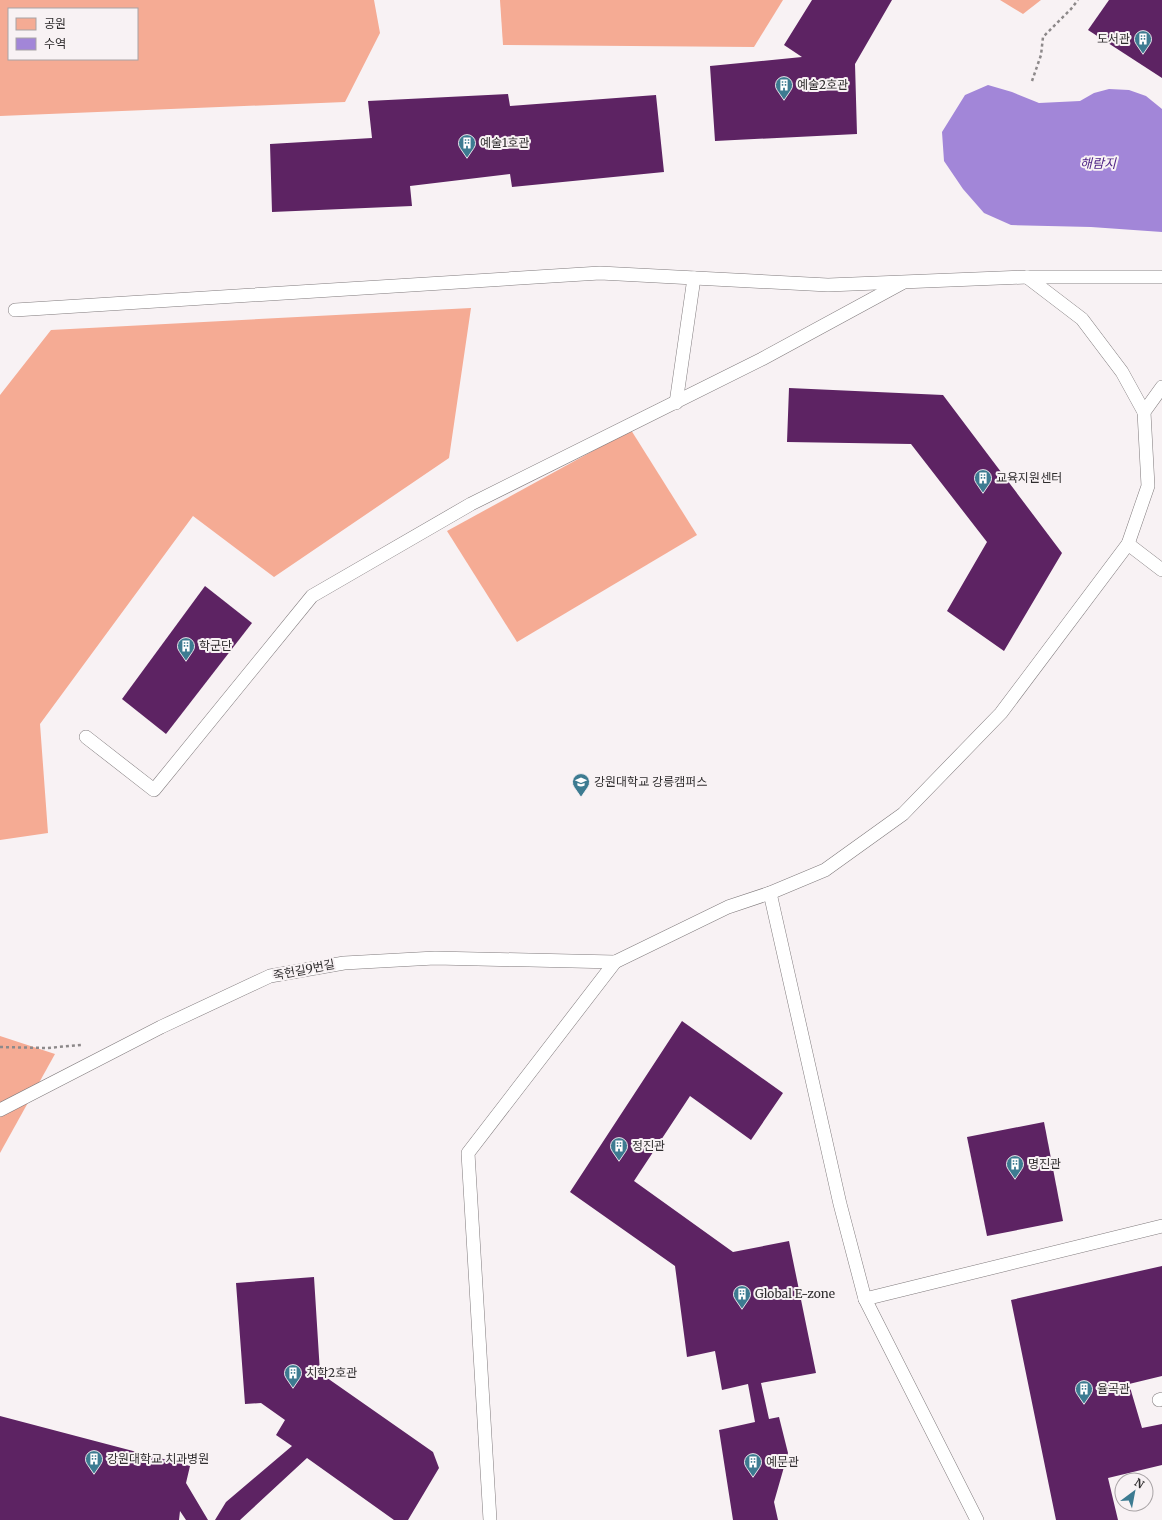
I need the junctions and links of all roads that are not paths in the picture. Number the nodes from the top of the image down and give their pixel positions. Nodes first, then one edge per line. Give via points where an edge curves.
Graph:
1 (1027, 277) junction
2 (1162, 277) edge
3 (694, 278) junction
4 (906, 281) junction
5 (15, 310) dead end
6 (1162, 387) edge
7 (676, 403) junction
8 (1144, 412) junction
9 (1128, 544) junction
10 (1162, 570) edge
11 (86, 737) dead end
12 (770, 893) junction
13 (615, 962) junction
14 (0, 1110) edge
15 (1162, 1226) edge
16 (865, 1299) junction
17 (490, 1520) edge
18 (977, 1520) edge

1 - 2 lane
1 - 4 lane
1 - 8 lane via 1082,319 1122,372
3 - 4 lane via 828,285
3 - 5 lane via 600,273
3 - 7 lane
4 - 7 lane
6 - 8 lane
7 - 11 lane via 470,504 312,596 154,790
8 - 9 lane via 1148,486
9 - 10 lane
9 - 12 lane via 1001,713 902,814 825,870
12 - 13 lane via 728,906
12 - 16 lane via 840,1204
13 - 14 lane, 죽헌길9번길 via 435,958 344,963 270,976 161,1027
13 - 17 lane via 468,1153
15 - 16 lane
16 - 18 lane

